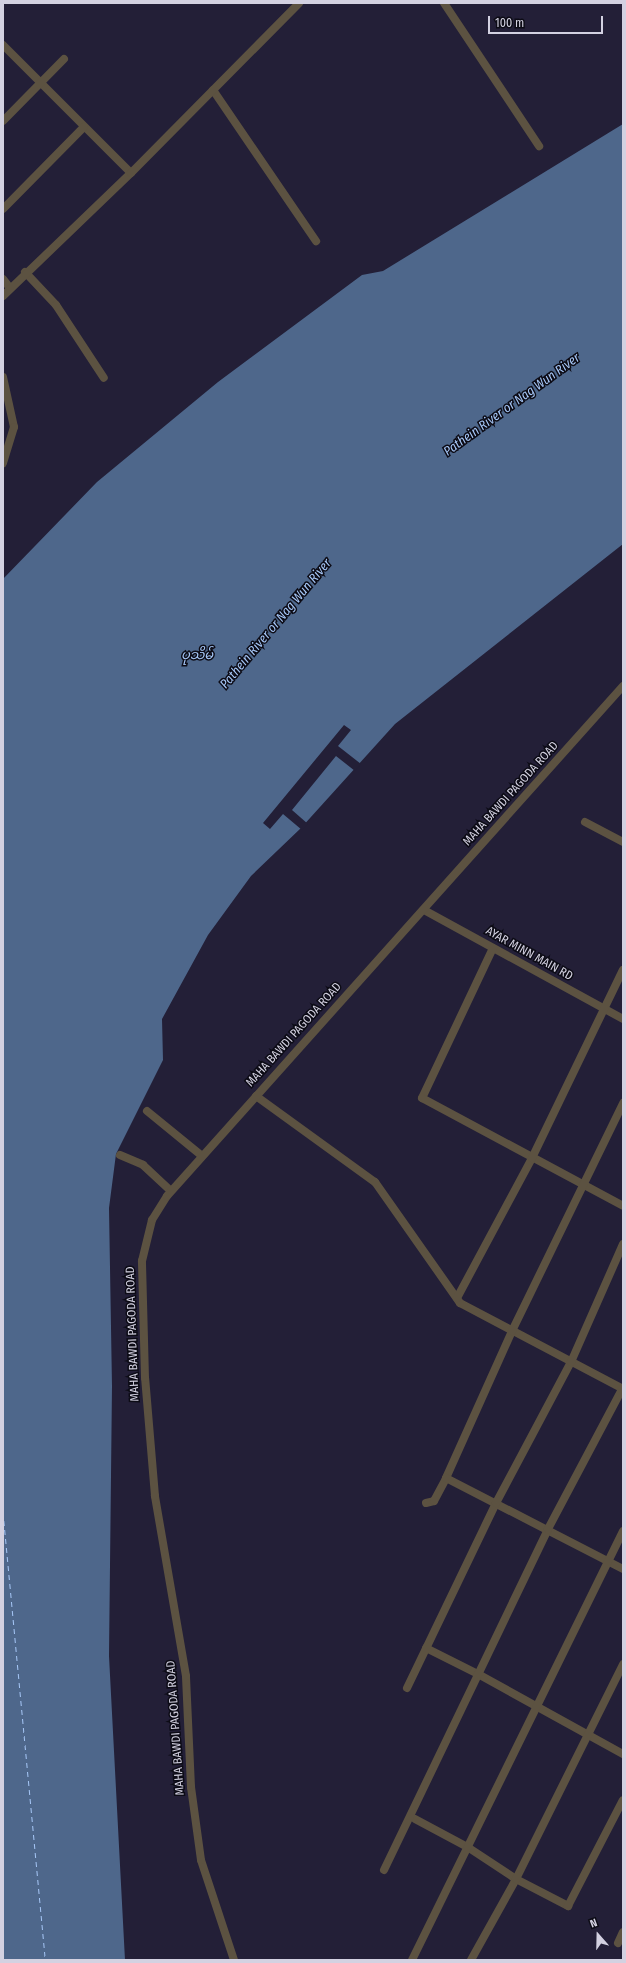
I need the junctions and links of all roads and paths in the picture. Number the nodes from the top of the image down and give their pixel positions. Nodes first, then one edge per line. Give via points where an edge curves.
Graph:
1 (299, 3) edge
2 (444, 3) edge
3 (3, 45) edge
4 (64, 59) dead end
5 (41, 82) junction
6 (213, 90) junction
7 (3, 121) edge
8 (84, 127) junction
9 (540, 146) dead end
10 (131, 173) junction
11 (3, 209) edge
12 (316, 241) dead end
13 (25, 272) junction
14 (3, 279) edge
15 (10, 288) junction
16 (3, 296) edge
17 (3, 377) edge
18 (104, 378) dead end
19 (3, 463) edge
20 (623, 686) edge
21 (585, 822) dead end
22 (623, 842) edge
23 (424, 910) junction
24 (493, 948) junction
25 (623, 970) edge
26 (604, 1009) junction
27 (623, 1019) edge
28 (256, 1096) junction
29 (623, 1103) edge
30 (147, 1111) dead end
31 (120, 1155) dead end
32 (202, 1156) junction
33 (532, 1158) junction
34 (582, 1184) junction
35 (171, 1191) junction
36 (623, 1206) edge
37 (623, 1244) edge
38 (457, 1298) junction
39 (512, 1331) junction
40 (571, 1362) junction
41 (623, 1389) edge
42 (446, 1478) junction
43 (426, 1503) dead end
44 (496, 1503) junction
45 (548, 1529) junction
46 (623, 1531) edge
47 (609, 1562) junction
48 (623, 1569) edge
49 (426, 1648) junction
50 (623, 1664) edge
51 (478, 1674) junction
52 (407, 1688) dead end
53 (537, 1706) junction
54 (588, 1736) junction
55 (623, 1754) edge
56 (623, 1800) edge
57 (415, 1819) dead end
58 (469, 1848) junction
59 (384, 1870) dead end
60 (516, 1879) junction
61 (623, 1932) edge
62 (618, 1943) dead end
63 (234, 1960) edge
64 (412, 1960) edge
65 (471, 1960) edge

1 - 6 street
2 - 9 street
3 - 5 street
4 - 5 street
5 - 7 street
5 - 8 street
6 - 10 street
6 - 12 street
8 - 10 street
8 - 11 street
10 - 13 street
13 - 15 street
13 - 18 street via 56,305
14 - 15 street
15 - 16 street
17 - 19 street via 14,427
20 - 23 street, MAHA BAWDI PAGODA ROAD
21 - 22 street
23 - 24 street, AYAR MINN MAIN RD
23 - 28 street, MAHA BAWDI PAGODA ROAD
24 - 26 street, AYAR MINN MAIN RD
24 - 33 street via 422,1098
25 - 26 street
26 - 27 street, AYAR MINN MAIN RD
26 - 33 street
28 - 32 street, MAHA BAWDI PAGODA ROAD
28 - 38 street via 376,1182
29 - 34 street
30 - 32 street
31 - 35 street via 143,1165
32 - 35 street, MAHA BAWDI PAGODA ROAD
33 - 34 street
33 - 38 street
34 - 36 street
34 - 39 street
35 - 63 street, MAHA BAWDI PAGODA ROAD via 152,1220 142,1262 145,1386 155,1496 186,1676 191,1787 202,1860
37 - 40 street
38 - 39 street via 460,1303
39 - 40 street
39 - 42 street
40 - 41 street
40 - 44 street
41 - 45 street
42 - 43 street via 434,1501
42 - 44 street
44 - 45 street
44 - 49 street
45 - 47 street
45 - 51 street
46 - 47 street
47 - 48 street
47 - 53 street
49 - 51 street
49 - 52 street
50 - 54 street
51 - 53 street
51 - 59 street
53 - 54 street
53 - 58 street
54 - 55 street
54 - 60 street
56 - 60 street via 568,1906
57 - 58 street
58 - 60 street
58 - 64 street
60 - 65 street
61 - 62 street

